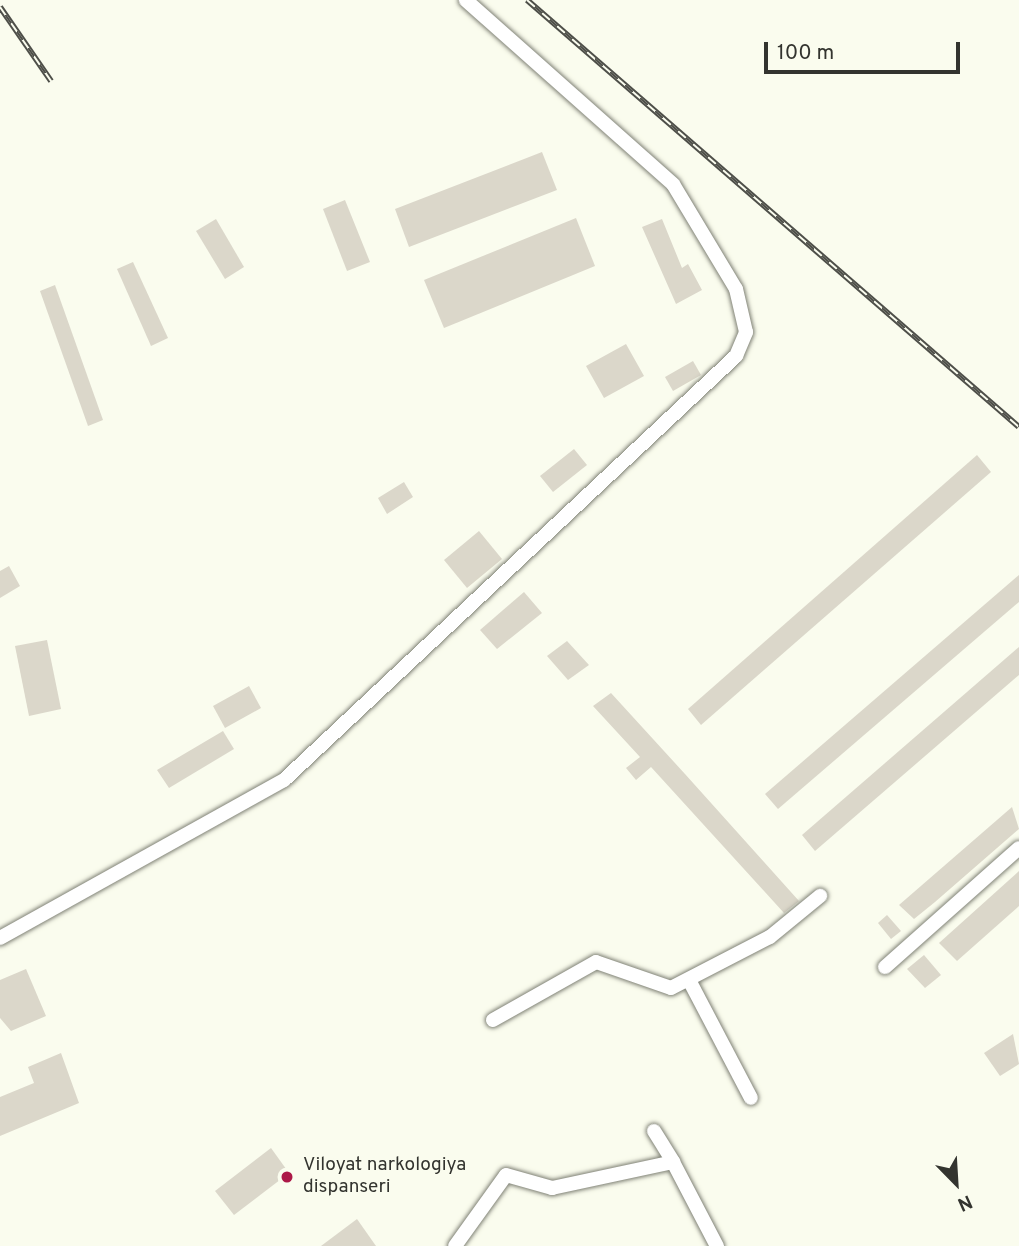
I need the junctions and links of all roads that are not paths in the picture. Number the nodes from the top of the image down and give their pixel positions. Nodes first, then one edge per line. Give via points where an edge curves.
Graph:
1 (466, 0) edge
2 (1019, 848) edge
3 (820, 895) dead end
4 (0, 938) edge
5 (885, 967) dead end
6 (689, 980) junction
7 (493, 1020) dead end
8 (751, 1098) dead end
9 (654, 1131) dead end
10 (673, 1162) junction
11 (456, 1246) edge
12 (717, 1246) edge

1 - 4 street via 673,184 736,289 746,332 736,356 284,780
2 - 5 street
3 - 6 street via 770,937
6 - 7 street via 671,988 596,962
6 - 8 street
9 - 10 street
10 - 11 street via 552,1188 506,1175
10 - 12 street

